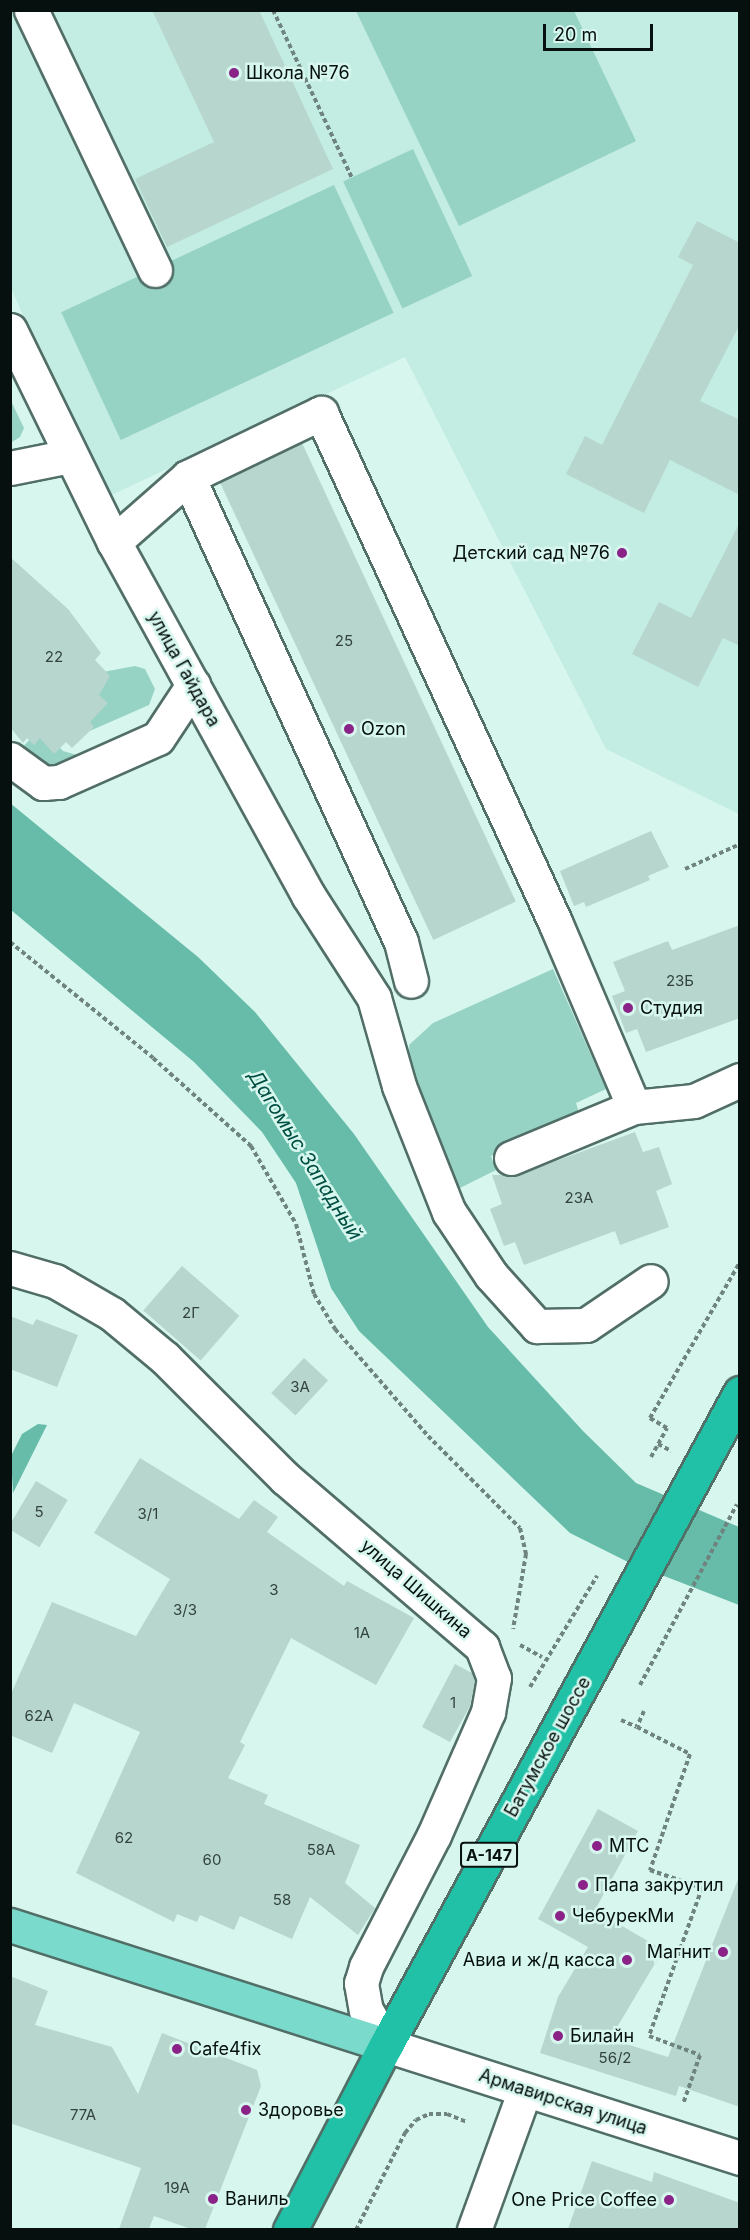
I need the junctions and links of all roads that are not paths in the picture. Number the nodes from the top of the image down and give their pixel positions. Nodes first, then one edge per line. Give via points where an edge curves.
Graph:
1 (31, 10) edge
2 (154, 270) dead end
3 (10, 330) edge
4 (70, 456) junction
5 (10, 468) edge
6 (188, 477) junction
7 (114, 542) junction
8 (193, 685) junction
9 (10, 759) edge
10 (411, 981) dead end
11 (740, 1080) edge
12 (634, 1107) junction
13 (511, 1158) dead end
14 (10, 1268) edge
15 (651, 1281) dead end
16 (740, 1392) edge
17 (10, 1925) edge
18 (386, 2044) junction
19 (525, 2090) junction
20 (740, 2158) edge
21 (290, 2229) edge
22 (474, 2229) edge

1 - 2 street
3 - 4 street, улица Гайдара
4 - 5 street
4 - 7 street, улица Гайдара
6 - 7 street
6 - 10 street via 401,942
6 - 12 street via 321,413 555,922
7 - 8 street, улица Гайдара
8 - 9 street via 158,738 59,782 43,783
8 - 15 street, улица Гайдара via 308,895 374,998 399,1086 449,1212 491,1275 537,1326 586,1325
11 - 12 street via 694,1101
12 - 13 street
14 - 18 street, улица Шишкина via 55,1281 112,1314 165,1358 285,1478 482,1647 494,1678 488,1712 434,1835 361,1983 366,2010
16 - 18 highway, Батумское шоссе / А-147
17 - 18 main road
18 - 19 street, Армавирская улица
18 - 21 highway, Батумское шоссе / А-147
19 - 20 street, Армавирская улица
19 - 22 street

